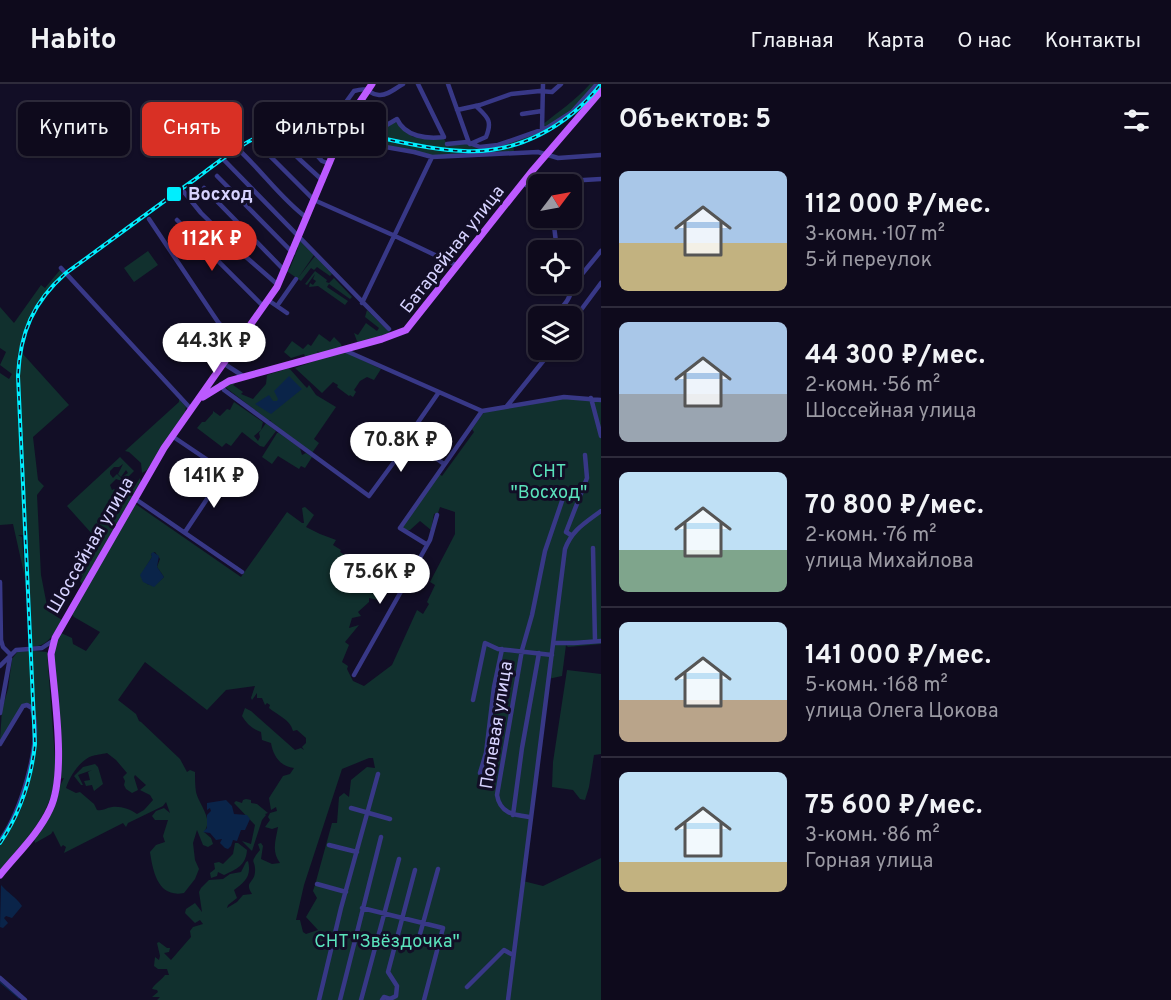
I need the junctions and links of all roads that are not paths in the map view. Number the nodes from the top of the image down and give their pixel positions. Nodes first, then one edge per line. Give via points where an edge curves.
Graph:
1 (403, 84) edge
2 (418, 84) edge
3 (448, 84) edge
4 (543, 84) edge
5 (561, 84) edge
6 (597, 84) edge
7 (371, 87) edge
8 (601, 91) edge
9 (543, 92) junction
10 (347, 102) edge
11 (359, 102) edge
12 (476, 106) junction
13 (457, 110) junction
14 (542, 111) junction
15 (522, 114) dead end
16 (386, 126) edge
17 (542, 129) junction
18 (470, 143) junction
19 (447, 144) dead end
20 (386, 147) edge
21 (242, 153) edge
22 (546, 154) junction
23 (601, 155) edge
24 (270, 156) edge
25 (297, 156) edge
26 (317, 156) edge
27 (333, 156) edge
28 (432, 157) junction
29 (224, 160) dead end
30 (330, 164) junction
31 (217, 176) dead end
32 (601, 179) edge
33 (582, 180) edge
34 (323, 181) junction
35 (523, 183) junction
36 (528, 186) edge
37 (204, 188) dead end
38 (184, 192) dead end
39 (314, 200) junction
40 (307, 218) junction
41 (149, 219) dead end
42 (177, 220) dead end
43 (395, 236) junction
44 (299, 238) junction
45 (601, 251) edge
46 (293, 253) junction
47 (458, 266) junction
48 (61, 268) dead end
49 (285, 271) junction
50 (582, 276) edge
51 (296, 279) dead end
52 (601, 283) edge
53 (278, 285) junction
54 (266, 303) junction
55 (362, 303) junction
56 (277, 306) junction
57 (582, 309) edge
58 (287, 313) dead end
59 (389, 329) dead end
60 (237, 344) junction
61 (344, 350) junction
62 (544, 360) edge
63 (223, 363) junction
64 (213, 377) junction
65 (244, 377) junction
66 (221, 384) junction
67 (439, 392) junction
68 (591, 398) junction
69 (198, 400) junction
70 (601, 400) edge
71 (507, 406) junction
72 (191, 409) junction
73 (482, 411) junction
74 (599, 419) edge
75 (172, 436) junction
76 (601, 436) edge
77 (409, 439) junction
78 (585, 455) dead end
79 (444, 464) junction
80 (134, 498) junction
81 (562, 501) dead end
82 (601, 511) edge
83 (437, 514) dead end
84 (184, 532) junction
85 (572, 535) junction
86 (426, 544) junction
87 (593, 548) dead end
88 (243, 572) dead end
89 (0, 582) edge
90 (1, 612) edge
91 (55, 638) junction
92 (601, 640) edge
93 (595, 641) junction
94 (553, 643) junction
95 (42, 648) junction
96 (502, 649) junction
97 (522, 650) junction
98 (539, 653) junction
99 (51, 654) junction
100 (552, 655) junction
101 (11, 656) junction
102 (0, 666) edge
103 (354, 675) dead end
104 (2, 686) edge
105 (473, 700) dead end
106 (0, 713) edge
107 (0, 744) edge
108 (480, 773) dead end
109 (378, 774) dead end
110 (351, 808) dead end
111 (368, 812) junction
112 (513, 815) junction
113 (531, 817) junction
114 (390, 819) dead end
115 (381, 837) dead end
116 (0, 841) edge
117 (329, 845) dead end
118 (357, 852) junction
119 (399, 859) dead end
120 (438, 869) dead end
121 (415, 870) dead end
122 (0, 875) edge
123 (317, 884) dead end
124 (346, 892) junction
125 (362, 908) junction
126 (383, 914) junction
127 (404, 918) junction
128 (424, 923) junction
129 (417, 945) dead end
130 (513, 955) junction
131 (0, 978) edge
132 (467, 987) dead end
133 (23, 999) edge
134 (319, 1000) edge
135 (340, 1000) edge
136 (361, 1000) edge
137 (382, 1000) edge
138 (424, 1000) edge
139 (508, 1000) edge

1 - 7 street via 379,95
2 - 16 street via 444,137 411,135 397,119
3 - 13 street
4 - 9 street
5 - 9 street via 552,92
6 - 17 street via 572,112
7 - 10 street, Шоссейная улица via 354,91
7 - 11 main road, Шоссейная улица
8 - 22 main road, Батарейная улица
9 - 12 street via 525,92
9 - 14 street
12 - 13 street
12 - 18 street via 486,113 490,126 486,137
13 - 18 street
14 - 15 street
14 - 17 street
17 - 18 street via 498,145 480,147
18 - 19 street
20 - 28 street
21 - 40 street
22 - 23 street via 558,158
22 - 28 street
22 - 35 main road, Батарейная улица
24 - 39 street
25 - 34 street
26 - 30 street
27 - 30 main road, Шоссейная улица
28 - 43 street
29 - 44 street
30 - 34 main road, Шоссейная улица
31 - 46 street
32 - 33 street
34 - 39 main road, Шоссейная улица
35 - 36 street
35 - 47 main road, Батарейная улица
37 - 49 street
38 - 53 street
39 - 40 main road, Шоссейная улица
39 - 43 street
40 - 44 main road, Шоссейная улица
41 - 60 street
42 - 54 street
43 - 47 street
43 - 55 street
44 - 46 main road, Шоссейная улица
44 - 55 street
45 - 50 street
46 - 49 main road, Шоссейная улица
47 - 61 main road, Батарейная улица via 406,330
48 - 72 street
49 - 53 main road, Шоссейная улица
51 - 56 street
52 - 57 street
53 - 54 main road, Шоссейная улица
54 - 56 street
54 - 60 main road, Шоссейная улица
55 - 59 street
56 - 58 street
60 - 63 main road, Шоссейная улица
61 - 65 main road, Батарейная улица
61 - 67 street
62 - 71 street
63 - 64 main road, Шоссейная улица
63 - 65 street
64 - 66 main road
64 - 69 main road, Шоссейная улица
65 - 66 main road, Батарейная улица
66 - 69 main road, Батарейная улица
66 - 77 street via 369,496
67 - 73 street
67 - 77 street
68 - 70 street
68 - 71 street via 564,397
68 - 74 street
69 - 72 main road, Шоссейная улица
71 - 73 street
72 - 75 main road, Шоссейная улица
73 - 79 street
74 - 76 street
75 - 80 main road, Шоссейная улица
75 - 84 street via 226,473
77 - 79 street
78 - 85 street via 587,478 566,532
79 - 86 street via 399,528
80 - 84 street
80 - 91 main road, Шоссейная улица
81 - 97 street, Полевая улица via 545,551
82 - 85 street
83 - 86 street
84 - 88 street
85 - 94 street via 565,549
86 - 103 street
87 - 93 street
89 - 90 street
90 - 101 street via 1,640
91 - 95 street, Шоссейная улица
91 - 99 main road
92 - 93 street
93 - 94 street
94 - 100 street
95 - 99 street
95 - 101 street, Шоссейная улица via 22,648
96 - 97 street
96 - 105 street via 485,643
96 - 108 street
97 - 98 street
97 - 112 street, Полевая улица via 498,789 501,807
98 - 100 street
98 - 112 street
99 - 122 main road via 58,765 56,795 45,819
100 - 113 street
101 - 102 street
101 - 104 street
104 - 106 street
107 - 116 street via 23,705 32,708 34,737 27,781
109 - 111 street
110 - 111 street
111 - 114 street
111 - 118 street
112 - 113 street
113 - 130 street
115 - 125 street
117 - 118 street
118 - 124 street
119 - 126 street
120 - 128 street
121 - 127 street
123 - 124 street
124 - 134 street
125 - 126 street
125 - 135 street
126 - 127 street
126 - 136 street
127 - 128 street
127 - 137 street via 388,972 397,986 396,996
128 - 129 street
128 - 138 street via 443,928
130 - 132 street via 504,950
130 - 139 street
131 - 133 street

